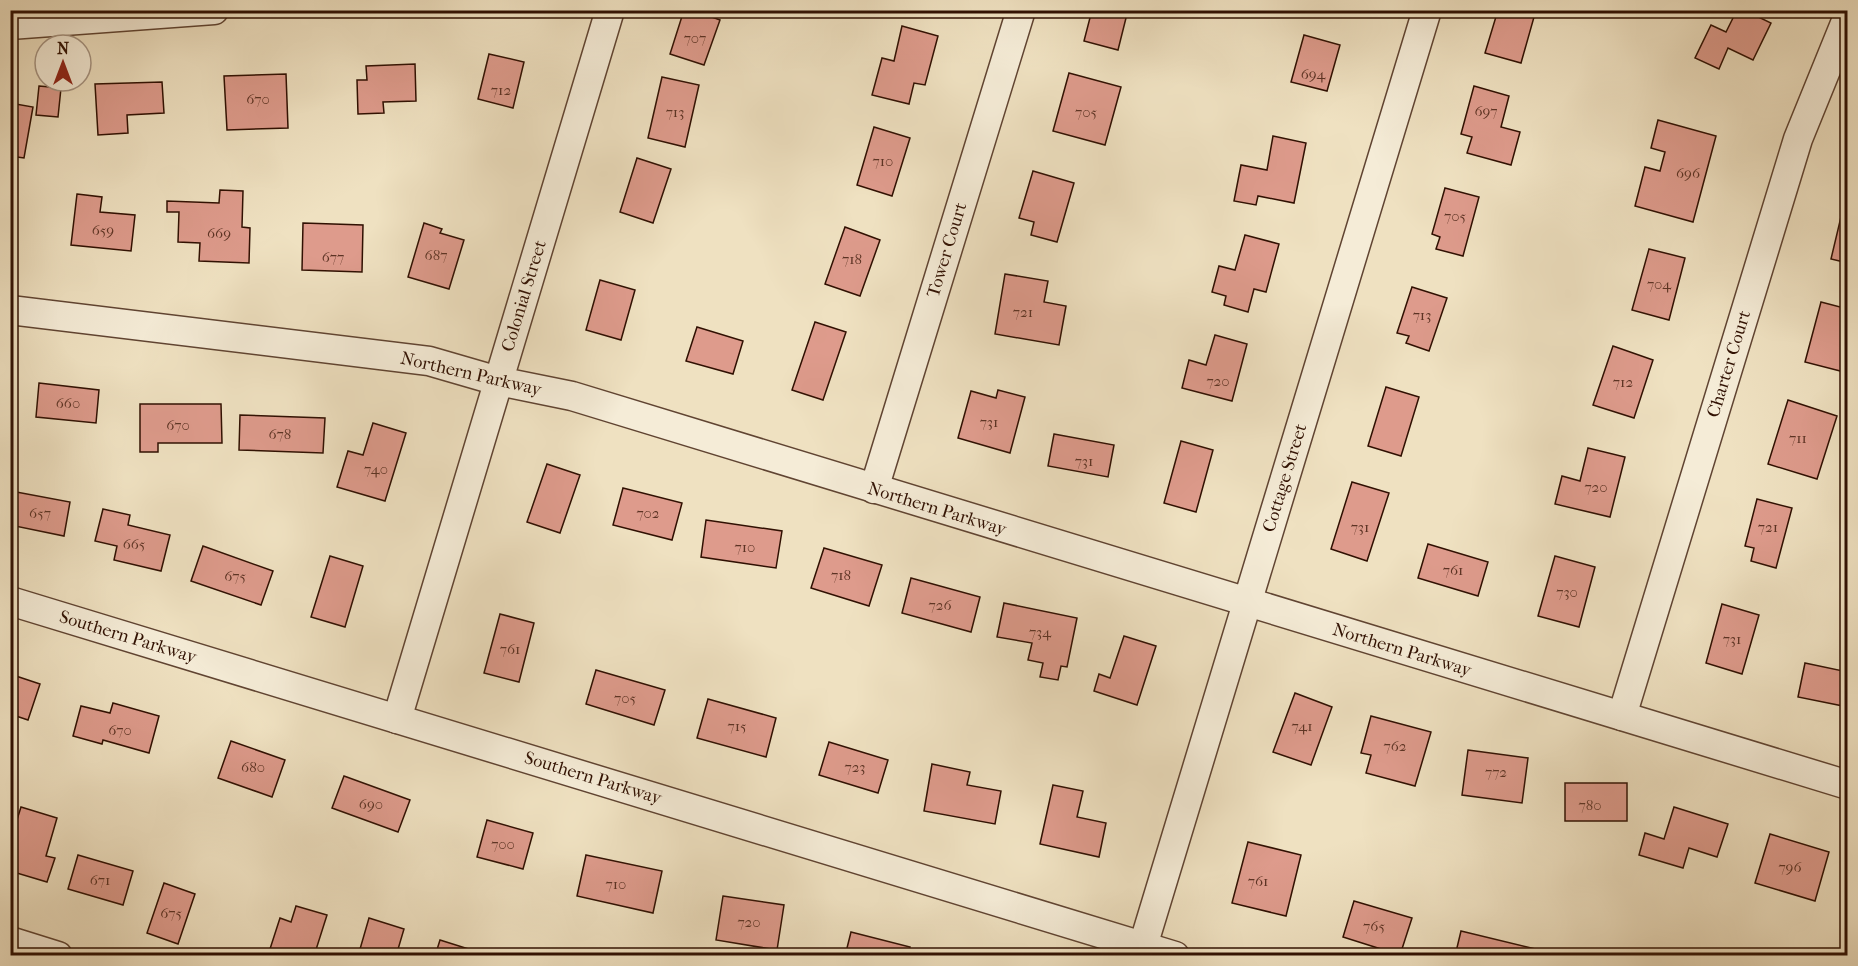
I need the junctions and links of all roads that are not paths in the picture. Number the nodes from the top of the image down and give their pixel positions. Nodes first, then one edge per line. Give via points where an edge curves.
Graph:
1 (214, 10) edge
2 (610, 10) edge
3 (1021, 10) edge
4 (1427, 10) edge
5 (1848, 16) edge
6 (10, 25) edge
7 (10, 310) edge
8 (498, 381) junction
9 (874, 489) junction
10 (10, 601) edge
11 (1247, 603) junction
12 (1622, 717) junction
13 (397, 719) junction
14 (1848, 785) edge
15 (10, 941) edge
16 (1143, 946) junction
17 (58, 956) edge
18 (1175, 956) edge

1 - 6 street
2 - 8 street, Colonial Street
3 - 9 street, Tower Court
4 - 11 street, Cottage Street
5 - 12 street, Charter Court via 1798,139
7 - 8 street, Northern Parkway via 429,361
8 - 9 street, Northern Parkway via 572,396
8 - 13 street, Colonial Street
9 - 11 street, Northern Parkway
10 - 13 street, Southern Parkway
11 - 12 street, Northern Parkway
11 - 16 street, Cottage Street
12 - 14 street, Northern Parkway
13 - 16 street, Southern Parkway
15 - 17 street
16 - 18 street, Southern Parkway

